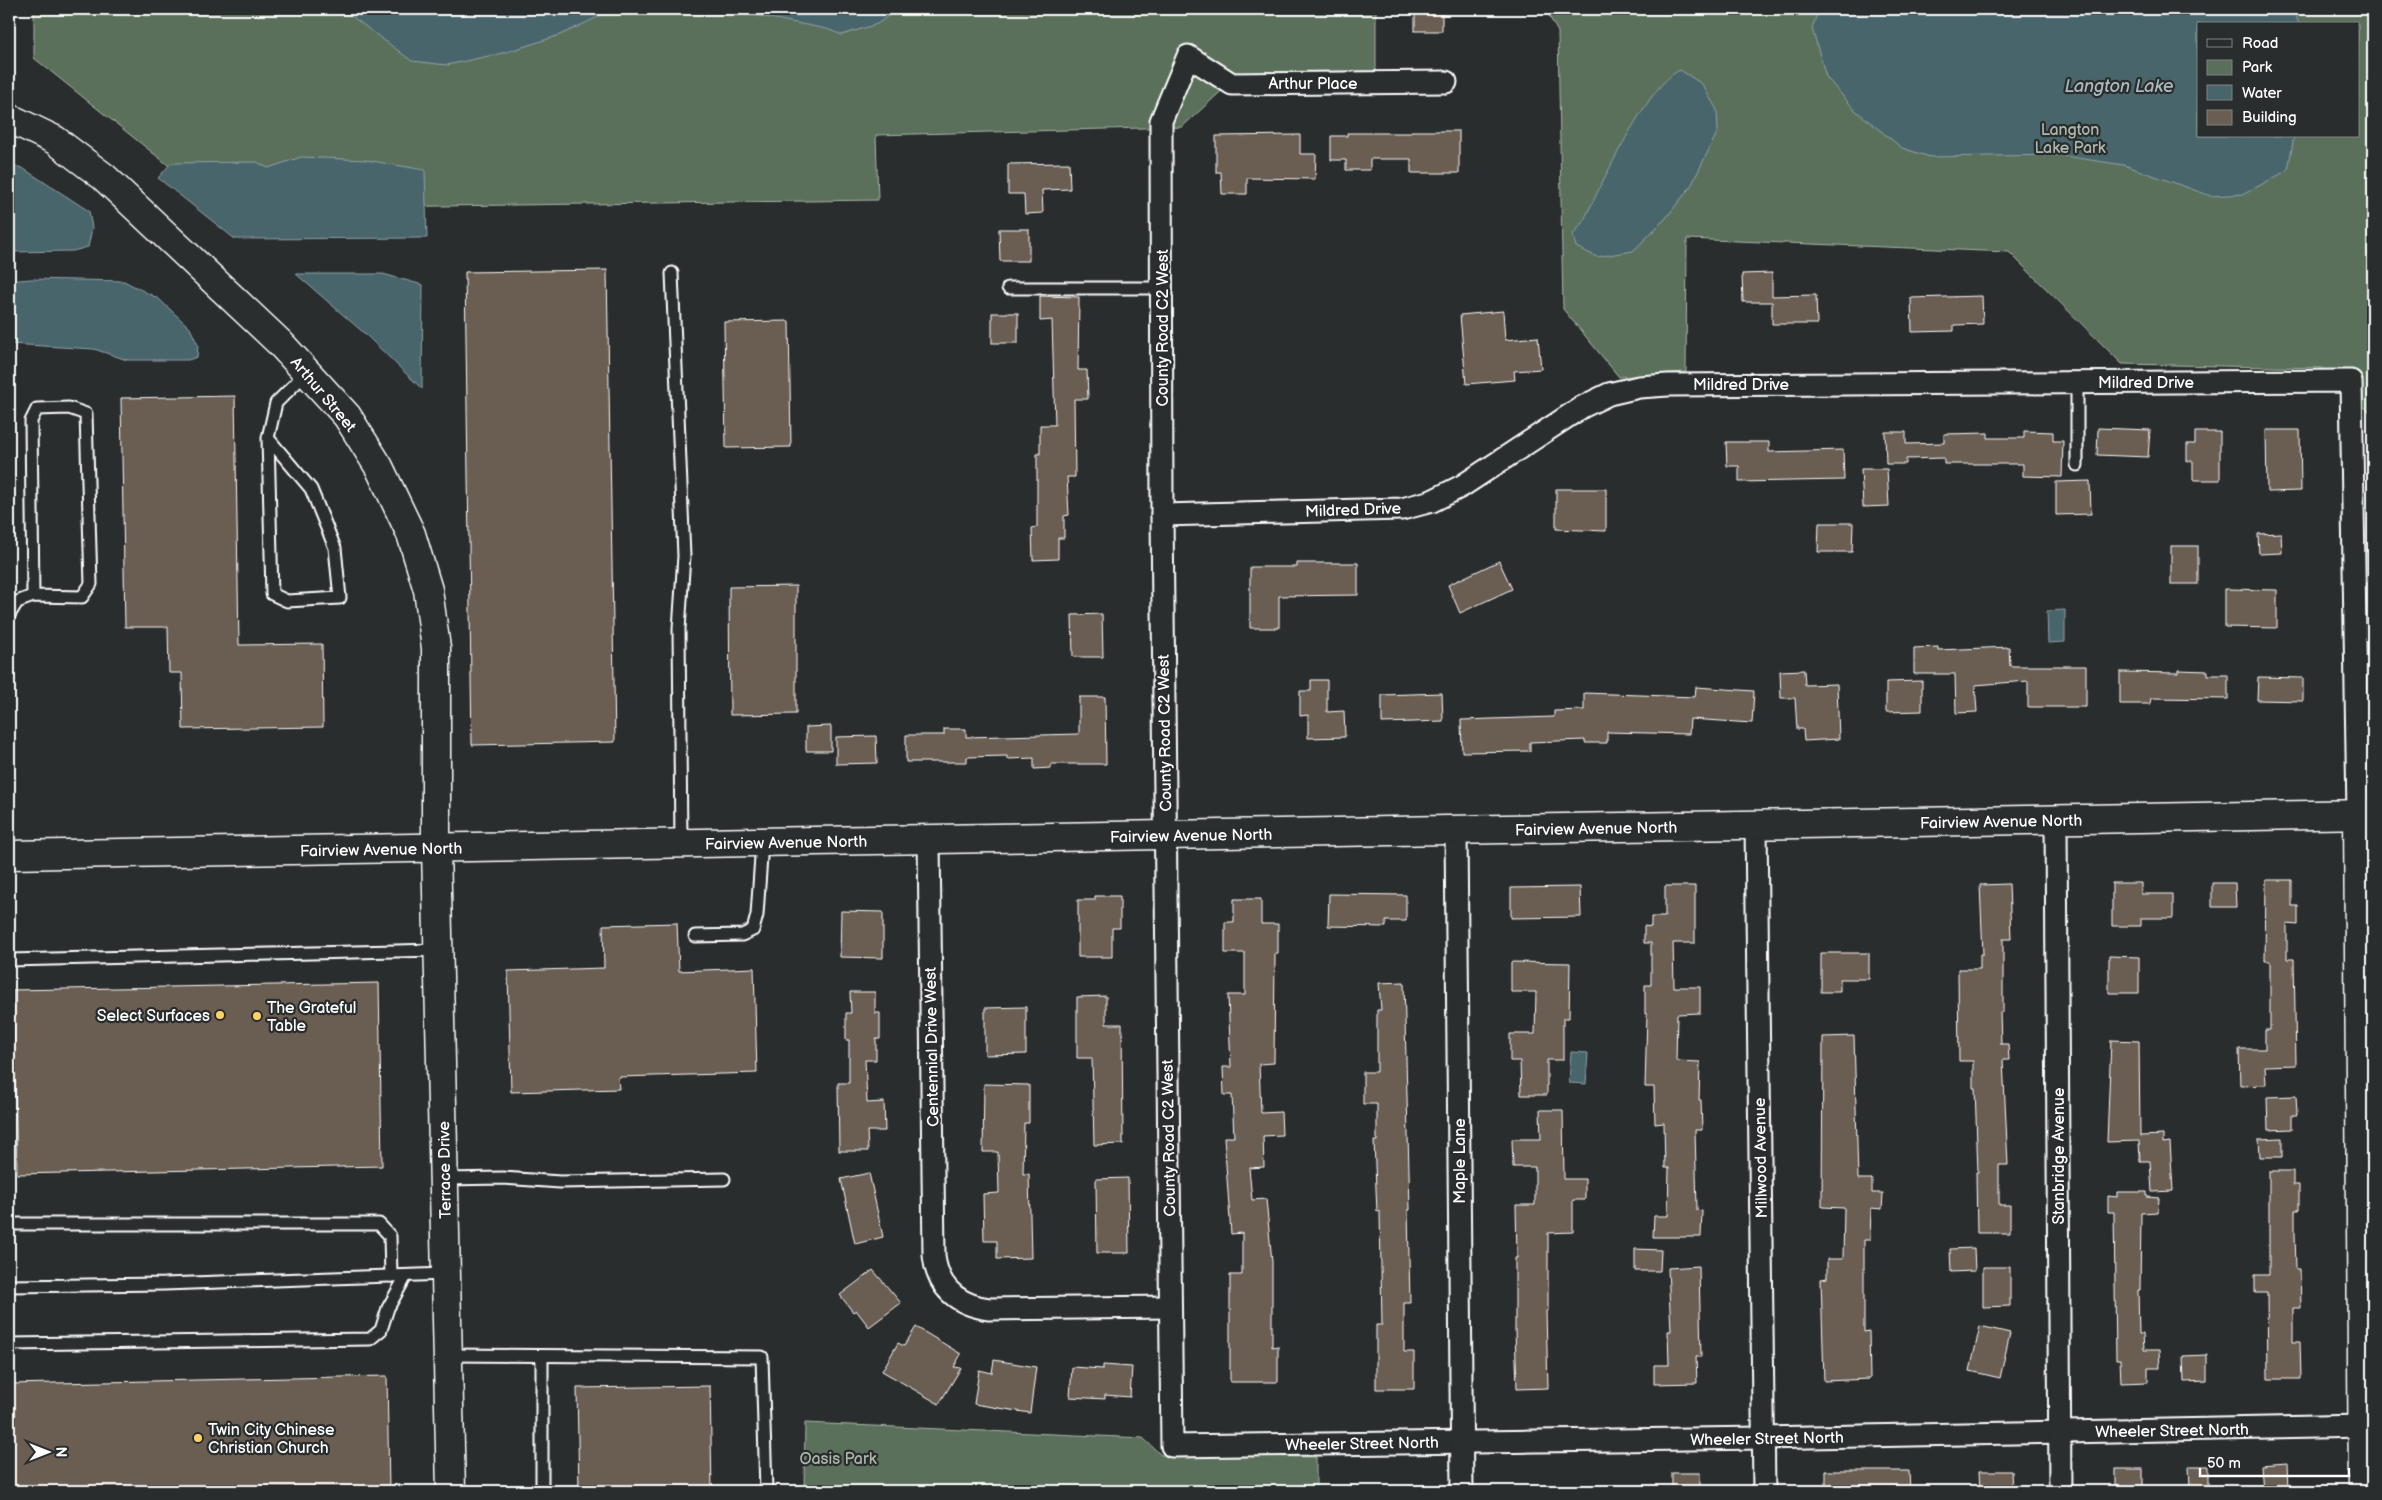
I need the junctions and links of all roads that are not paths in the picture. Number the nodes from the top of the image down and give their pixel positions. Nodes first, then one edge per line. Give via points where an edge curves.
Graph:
1 (1188, 56) joint
2 (1446, 82) dead end
3 (9, 118) edge
4 (672, 273) dead end
5 (1008, 288) dead end
6 (1162, 288) junction
7 (308, 372) junction
8 (2077, 382) junction
9 (268, 438) junction
10 (2077, 465) dead end
11 (1162, 514) junction
12 (33, 596) junction
13 (9, 615) edge
14 (2365, 814) edge
15 (2056, 820) junction
16 (1756, 825) junction
17 (1456, 830) junction
18 (1165, 835) junction
19 (929, 839) junction
20 (762, 842) junction
21 (681, 844) junction
22 (436, 848) junction
23 (9, 855) edge
24 (695, 936) dead end
25 (438, 950) junction
26 (9, 960) edge
27 (444, 1179) junction
28 (724, 1179) dead end
29 (2367, 1210) edge
30 (9, 1224) edge
31 (446, 1274) junction
32 (391, 1276) junction
33 (406, 1276) junction
34 (9, 1286) edge
35 (1170, 1307) junction
36 (9, 1344) edge
37 (448, 1355) junction
38 (542, 1356) junction
39 (2363, 1426) junction
40 (2060, 1433) junction
41 (1764, 1438) junction
42 (1462, 1441) junction
43 (1172, 1446) joint
44 (451, 1491) edge
45 (542, 1491) edge
46 (766, 1491) edge
47 (1462, 1491) edge
48 (1764, 1491) edge
49 (2060, 1491) edge
50 (2364, 1491) edge

1 - 2 street, Arthur Place via 1232,84
1 - 6 street, County Road C2 West via 1161,121
3 - 7 street, Arthur Street via 55,140 104,177
4 - 21 lane via 684,556 679,629
5 - 6 lane
6 - 11 street, County Road C2 West
7 - 9 lane via 276,403
7 - 22 street, Arthur Street via 347,416 379,467 411,534 428,590 436,648
8 - 10 lane
8 - 11 street, Mildred Drive via 1638,387 1609,394 1582,407 1488,470 1432,501 1402,509
8 - 14 street, Mildred Drive via 2351,380
9 - 9 lane via 272,594 287,601 340,598 335,548 311,489
11 - 18 street, County Road C2 West
12 - 12 lane via 82,597 91,584 86,414 70,408 37,409 31,421
12 - 13 lane via 17,602
14 - 15 street, Fairview Avenue North
14 - 29 street
15 - 16 street, Fairview Avenue North
15 - 40 street, Stanbridge Avenue
16 - 17 street, Fairview Avenue North
16 - 41 street, Millwood Avenue
17 - 18 street, Fairview Avenue North
17 - 42 street, Maple Lane
18 - 19 street, Fairview Avenue North
18 - 35 street, County Road C2 West
19 - 20 street, Fairview Avenue North
19 - 35 street, Centennial Drive West via 934,1255 939,1279 959,1300 973,1307 989,1309
20 - 21 street, Fairview Avenue North
20 - 24 lane via 753,930 742,935
21 - 22 street, Fairview Avenue North
22 - 23 street, Fairview Avenue North
22 - 25 street, Terrace Drive
25 - 26 lane
25 - 27 street, Terrace Drive
27 - 28 lane via 503,1178 560,1182
27 - 31 street, Terrace Drive
29 - 39 street
30 - 32 lane via 379,1224 390,1236
31 - 33 lane
31 - 37 street, Terrace Drive
32 - 33 lane
32 - 34 lane
33 - 36 lane via 388,1308 381,1330 370,1340
35 - 43 street, County Road C2 West
37 - 38 lane
37 - 44 street, Terrace Drive
38 - 45 lane
38 - 46 lane via 762,1357
39 - 40 street, Wheeler Street North
39 - 50 street
40 - 41 street, Wheeler Street North
40 - 49 street, Stanbridge Avenue
41 - 42 street, Wheeler Street North
41 - 48 street, Millwood Avenue
42 - 43 street, Wheeler Street North
42 - 47 street, Maple Lane

